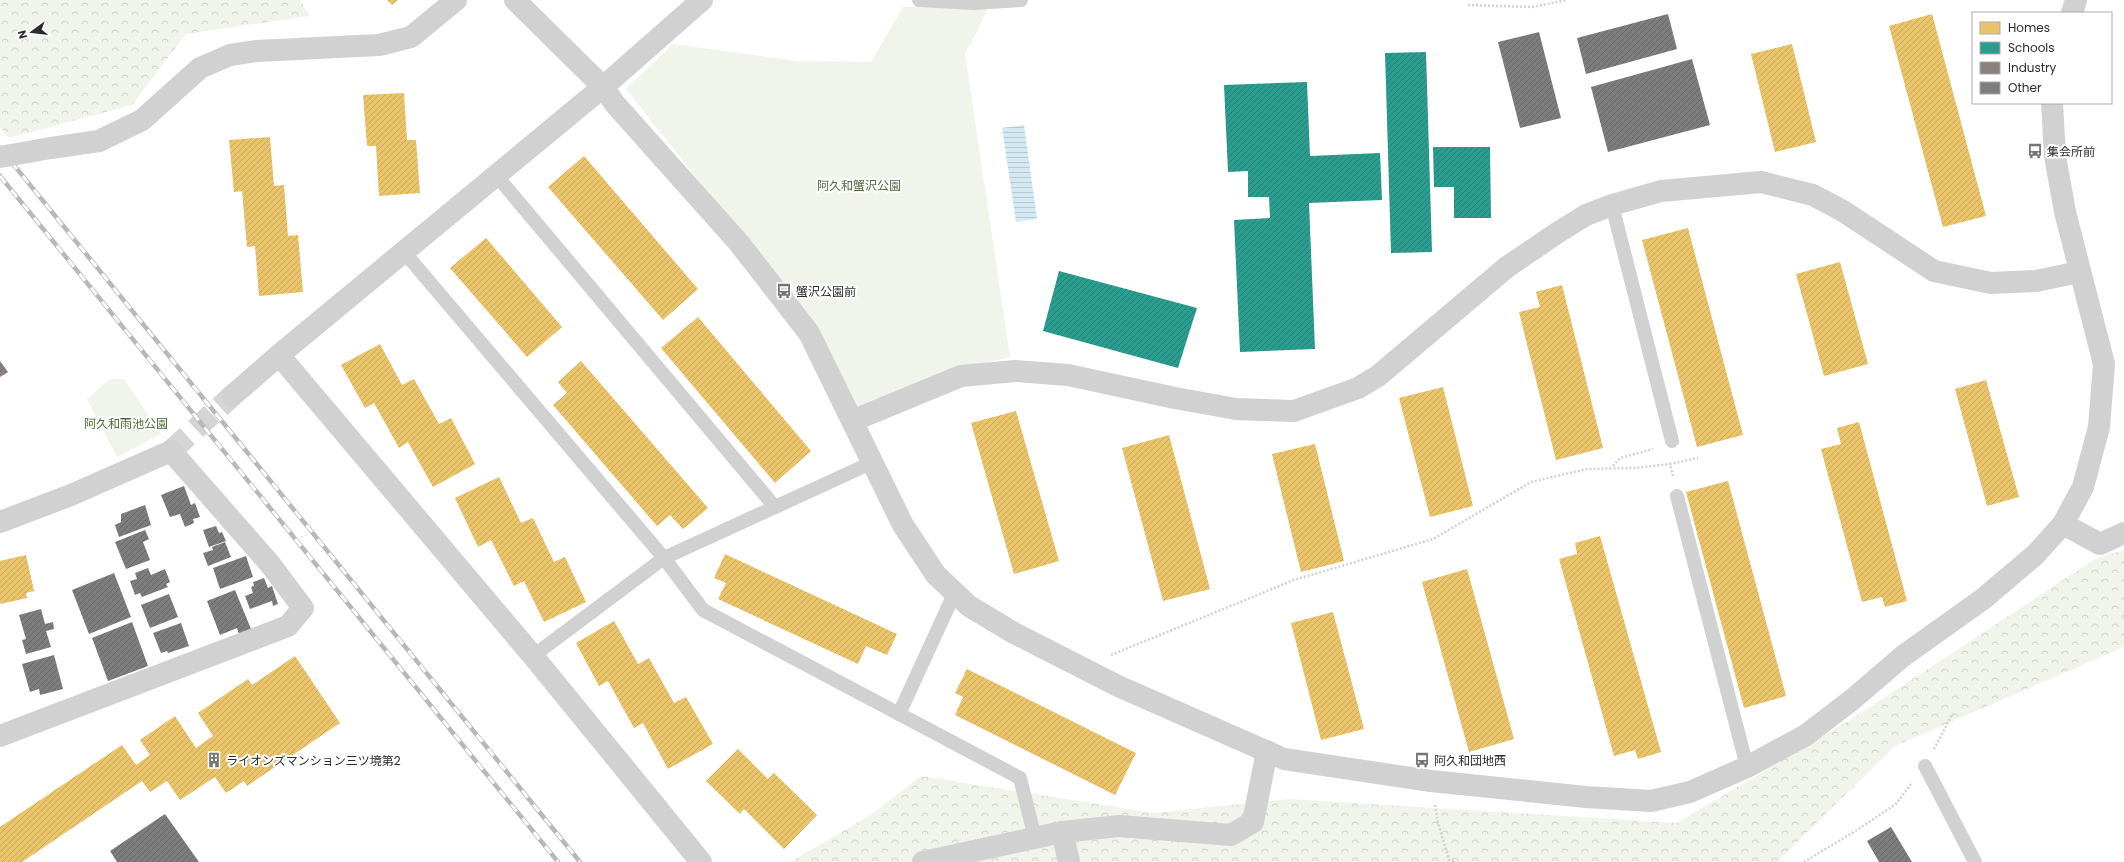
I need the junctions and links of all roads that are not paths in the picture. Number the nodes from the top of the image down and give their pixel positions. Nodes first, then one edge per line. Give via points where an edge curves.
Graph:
1 (456, 0) edge
2 (515, 0) edge
3 (702, 0) edge
4 (919, 0) edge
5 (1021, 0) edge
6 (2076, 0) edge
7 (2072, 12) edge
8 (603, 86) junction
9 (2052, 104) edge
10 (0, 157) edge
11 (496, 175) junction
12 (1612, 205) junction
13 (404, 252) junction
14 (2079, 272) junction
15 (279, 354) junction
16 (232, 396) tunnel mouth
17 (852, 421) junction
18 (1672, 441) dead end
19 (871, 463) junction
20 (1677, 496) dead end
21 (775, 507) junction
22 (0, 522) edge
23 (2063, 524) junction
24 (2124, 533) edge
25 (664, 558) junction
26 (955, 592) junction
27 (533, 656) junction
28 (899, 714) junction
29 (0, 736) edge
30 (1267, 751) junction
31 (1925, 766) road end
32 (1747, 767) junction
33 (1062, 832) junction
34 (1034, 838) junction
35 (701, 862) edge
36 (923, 862) edge
37 (1069, 862) edge
38 (1975, 862) edge

1 - 10 street, bridge via 411,36 379,45 257,51 230,55 200,68 142,120 99,141
2 - 8 street
3 - 8 street
4 - 5 lane
6 - 7 street
8 - 11 street
8 - 17 street via 614,104 739,243 808,333
9 - 14 street via 2054,156
11 - 13 street
11 - 21 lane
12 - 14 street via 1661,191 1761,182 1813,196 1843,211 1934,271 1990,283 2036,281
12 - 17 street via 1574,222 1507,268 1378,376 1358,388 1294,411 1236,409 1068,375 1015,371 961,376
12 - 18 lane
13 - 15 street
13 - 25 lane
14 - 23 street via 2104,364 2097,435 2083,487
15 - 16 street
15 - 27 street
17 - 19 street
19 - 21 lane
19 - 26 street via 903,525 936,575
20 - 32 lane
21 - 25 lane
22 - 29 street via 71,495 171,451 270,564 303,608 288,626
23 - 24 street via 2100,544
23 - 32 street via 2035,556 1983,599 1903,656 1853,699 1806,735
25 - 27 lane
25 - 28 lane via 703,610
26 - 28 lane
26 - 30 street via 969,606 1014,633 1118,686
27 - 35 street
28 - 34 lane via 1020,778
30 - 32 street via 1284,759 1431,781 1586,798 1652,800 1690,792
30 - 33 street via 1253,822 1231,835 1119,826
31 - 38 lane
33 - 34 street
33 - 37 street
34 - 36 street

